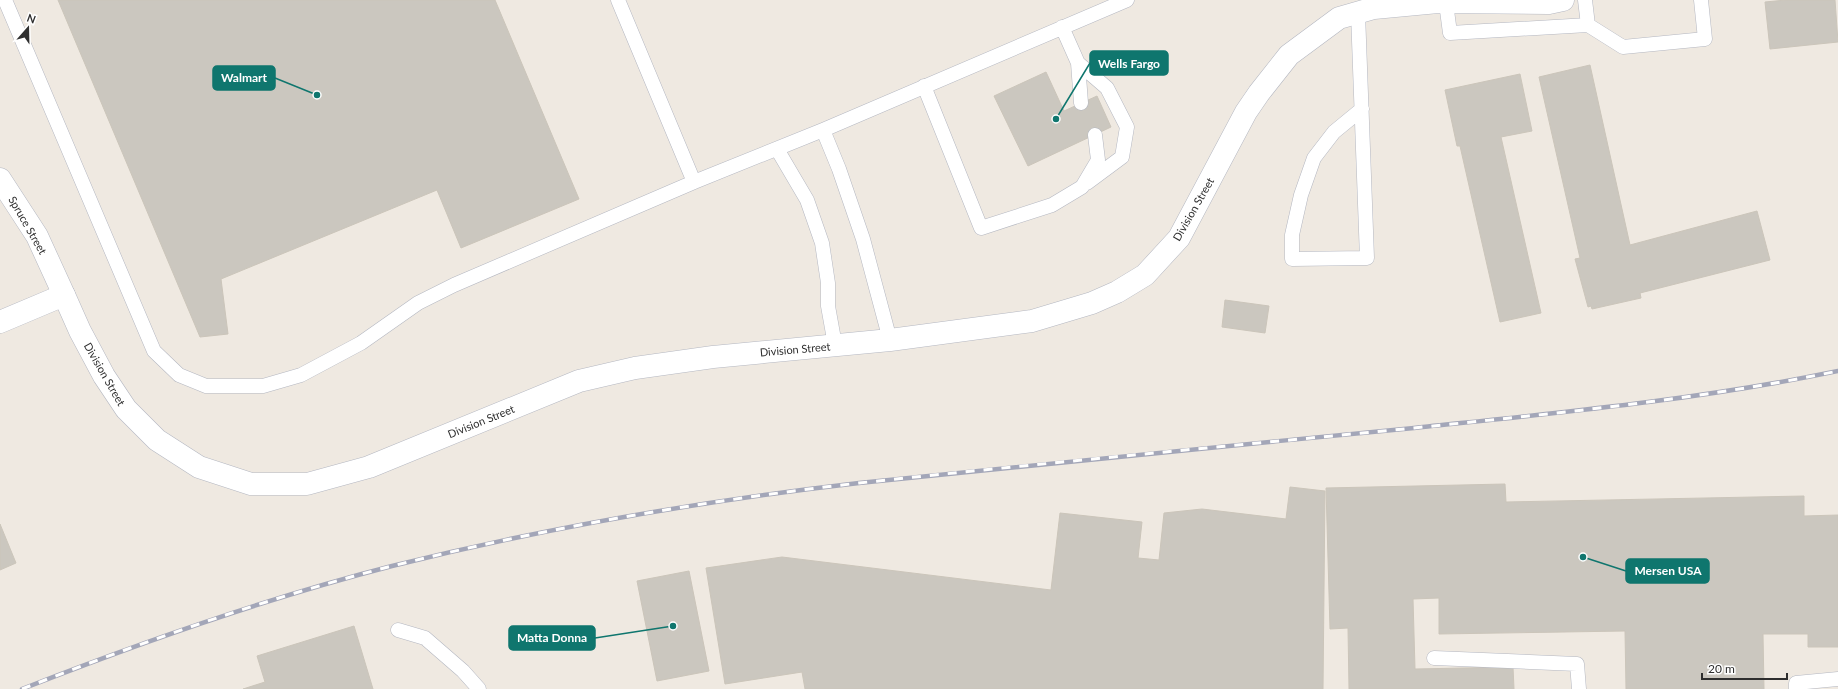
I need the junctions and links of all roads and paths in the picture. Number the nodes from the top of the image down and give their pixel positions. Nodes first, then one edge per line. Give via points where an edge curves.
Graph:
1 (5, 0) edge
2 (618, 0) edge
3 (1127, 0) edge
4 (1563, 0) edge
5 (1585, 0) edge
6 (1701, 0) edge
7 (1446, 3) junction
8 (1108, 4) edge
9 (1358, 13) junction
10 (1588, 25) junction
11 (1062, 27) junction
12 (1078, 63) junction
13 (924, 86) junction
14 (1081, 103) dead end
15 (1362, 109) junction
16 (823, 130) junction
17 (1095, 135) dead end
18 (777, 149) junction
19 (0, 179) edge
20 (694, 182) junction
21 (1082, 187) junction
22 (64, 295) junction
23 (0, 322) edge
24 (890, 340) junction
25 (835, 345) junction
26 (398, 630) dead end
27 (1434, 658) dead end
28 (1838, 679) edge
29 (479, 689) edge
30 (1579, 689) edge
31 (1796, 689) edge

1 - 20 lane via 154,351 179,375 206,386 263,386 301,375 361,343 418,303 454,285
2 - 20 lane
3 - 8 lane
4 - 7 street, Division Street via 1550,3
5 - 10 lane
6 - 10 lane via 1705,40 1623,47
7 - 9 street, Division Street via 1374,8
7 - 10 lane via 1450,33
8 - 11 lane
9 - 15 lane
9 - 24 street, Division Street via 1339,18 1289,55 1246,112 1179,238 1144,275 1117,292 1047,318
11 - 12 lane
11 - 13 lane
12 - 14 lane
12 - 21 lane via 1107,88 1127,127 1122,157
13 - 16 lane
13 - 21 lane via 981,228 1052,205
15 - 15 lane via 1368,258 1292,258 1292,235 1301,195 1314,158 1334,132
16 - 18 lane
16 - 24 lane via 863,239
17 - 21 lane via 1098,160
18 - 20 lane
18 - 25 lane via 807,200 822,243 828,283 828,306
19 - 22 street, Spruce Street via 37,236
22 - 23 street
22 - 25 street, Division Street via 104,376 126,409 157,440 199,466 251,484 308,484 369,467 579,381 635,368 712,357
24 - 25 street, Division Street
26 - 29 lane via 425,638 463,671
27 - 30 lane via 1576,664
28 - 31 lane via 1796,683

